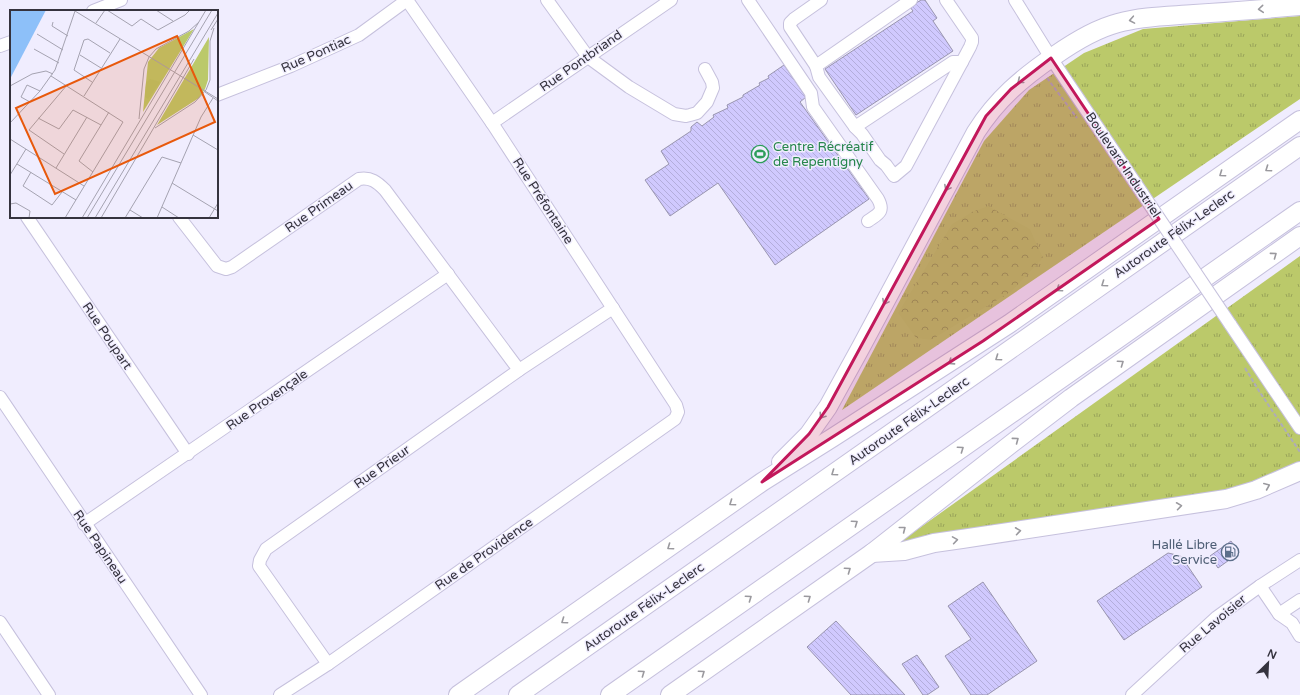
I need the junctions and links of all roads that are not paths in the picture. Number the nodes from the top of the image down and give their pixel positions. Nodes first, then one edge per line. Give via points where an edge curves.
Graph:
1 (407, 0) edge
2 (547, 0) edge
3 (671, 0) edge
4 (748, 0) edge
5 (821, 0) edge
6 (911, 0) edge
7 (946, 0) edge
8 (1015, 0) edge
9 (113, 2) edge
10 (1300, 6) edge
11 (95, 10) edge
12 (10, 42) edge
13 (0, 46) edge
14 (588, 56) junction
15 (1051, 58) junction
16 (962, 62) junction
17 (816, 66) junction
18 (705, 69) dead end
19 (218, 95) edge
20 (1300, 120) edge
21 (492, 123) junction
22 (856, 127) junction
23 (1300, 146) edge
24 (1300, 211) edge
25 (28, 218) edge
26 (180, 218) edge
27 (868, 221) dead end
28 (1300, 236) edge
29 (448, 274) junction
30 (613, 308) junction
31 (520, 370) junction
32 (0, 397) edge
33 (676, 405) joint
34 (1300, 428) edge
35 (188, 454) junction
36 (1300, 471) edge
37 (762, 482) junction
38 (84, 524) junction
39 (872, 553) junction
40 (1300, 560) edge
41 (1260, 586) junction
42 (1300, 600) edge
43 (1279, 614) junction
44 (0, 622) edge
45 (1300, 636) edge
46 (328, 664) junction
47 (49, 695) edge
48 (200, 695) edge
49 (280, 695) edge
50 (458, 695) edge
51 (518, 695) edge
52 (610, 695) edge
53 (670, 695) edge
54 (1132, 695) edge

1 - 19 street, Rue Pontiac via 359,35 291,66
1 - 21 street, Rue Préfontaine
2 - 14 street
3 - 14 street, Rue Pontbriand
4 - 27 street via 811,93 813,107 878,199 881,210
5 - 17 street via 790,23 790,27
6 - 17 street
7 - 16 street via 972,38
8 - 15 street, Boulevard Industriel
9 - 11 street
10 -> 15 highway via 1153,17 1120,22 1091,33
12 - 13 street
14 - 18 street via 629,86 679,116 697,113 707,102 713,88
14 - 21 street, Rue Pontbriand
15 - 34 street, Boulevard Industriel, bridge
15 -> 37 highway via 1011,89 986,116 828,407 809,434
16 - 22 street via 953,62
16 - 22 street via 911,159 894,176
17 - 22 street via 819,77
20 -> 37 highway via 1002,328
21 - 30 street, Rue Préfontaine
23 -> 51 highway, Autoroute Félix-Leclerc
52 -> 24 highway
25 - 35 street, Rue Poupart
26 - 29 street, Rue Primeau via 217,266 226,270 359,179 366,178 385,190
39 -> 28 highway via 1065,403
29 - 31 street, Rue Primeau
29 - 35 street, Rue Provençale
30 - 31 street, Rue Prieur
30 - 33 street, Rue Préfontaine
31 - 46 street, Rue Prieur via 262,554 259,566
32 - 38 street, Rue Papineau
33 - 46 street, Rue de Providence via 678,412 675,419
35 - 38 street, Rue Provençale
39 -> 36 highway via 904,551 955,540 1226,499 1256,490
37 -> 50 highway
38 - 48 street, Rue Papineau
53 -> 39 highway
40 - 41 street, Rue Lavoisier
41 - 43 street
41 - 54 street, Rue Lavoisier via 1217,617
42 - 43 street
43 - 45 street via 1292,624
44 - 47 street
46 - 49 street, Rue de Providence

